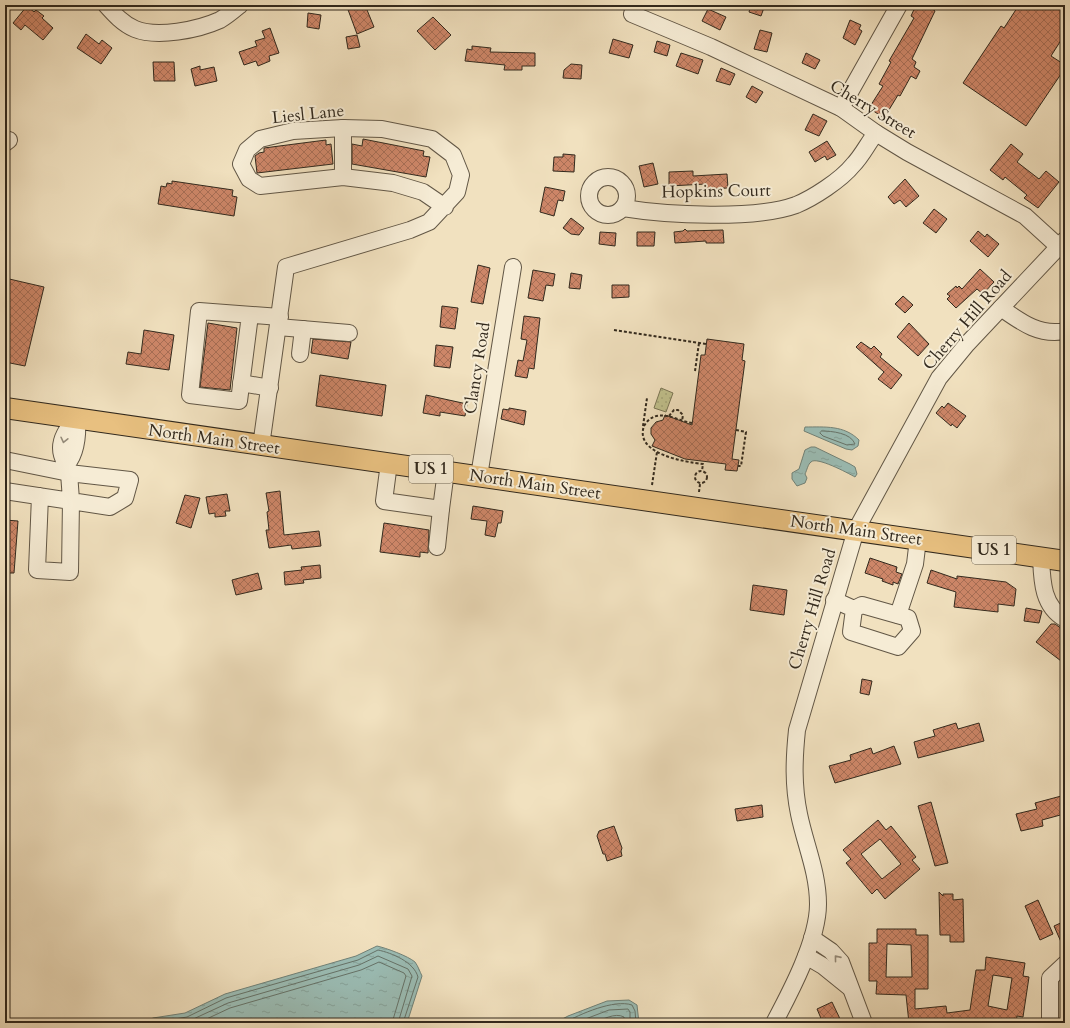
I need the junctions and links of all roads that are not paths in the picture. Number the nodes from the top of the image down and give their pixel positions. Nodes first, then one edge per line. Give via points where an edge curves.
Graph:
1 (106, 5) edge
2 (240, 5) edge
3 (899, 5) edge
4 (633, 9) edge
5 (841, 108) junction
6 (342, 128) junction
7 (876, 133) junction
8 (343, 177) junction
9 (445, 207) junction
10 (623, 208) dead end
11 (1062, 244) edge
12 (513, 267) dead end
13 (1001, 308) junction
14 (250, 315) junction
15 (279, 322) junction
16 (303, 329) junction
17 (1065, 331) edge
18 (349, 333) dead end
19 (300, 354) dead end
20 (241, 383) junction
21 (270, 388) junction
22 (5, 408) edge
23 (77, 418) junction
24 (261, 446) junction
25 (5, 460) edge
26 (389, 463) junction
27 (68, 469) junction
28 (446, 471) junction
29 (479, 476) junction
30 (11, 492) edge
31 (40, 496) junction
32 (71, 500) junction
33 (5, 503) edge
34 (441, 508) junction
35 (856, 530) junction
36 (918, 539) junction
37 (437, 547) dead end
38 (1041, 557) junction
39 (1065, 560) edge
40 (834, 600) junction
41 (854, 609) junction
42 (898, 615) junction
43 (1065, 619) edge
44 (812, 938) junction
45 (806, 956) junction
46 (1065, 964) edge
47 (849, 987) junction
48 (774, 1023) edge
49 (864, 1023) edge
50 (1050, 1023) edge

1 - 2 street via 135,29 171,33 220,20
3 - 5 street
4 - 5 street, Cherry Street
5 - 7 street, Cherry Street
6 - 8 street
6 - 8 street, Liesl Lane via 293,132 260,139 247,150 241,164 249,179 260,186
6 - 9 street, Liesl Lane via 382,130 432,139 453,155 460,175 457,192
7 - 10 street, Hopkins Court via 853,166 819,192 796,204 774,210 709,214
7 - 11 street, Cherry Street via 1025,216
8 - 9 street, Liesl Lane via 392,184 423,192
9 - 15 street, Liesl Lane via 429,222 410,230 286,267
11 - 13 street, Cherry Hill Road
12 - 29 street, Clancy Road
13 - 17 street via 1023,323 1045,333
13 - 35 street, Cherry Hill Road via 939,378
14 - 15 street
14 - 20 street
14 - 20 street via 199,311 190,395 239,401
15 - 16 street
15 - 21 street, Liesl Lane
16 - 18 street
16 - 19 street
20 - 21 street
21 - 24 street, Liesl Lane
22 - 23 main road, North Main Street / US 1
23 - 24 main road, North Main Street / US 1
23 - 27 street via 78,429
24 - 26 main road, North Main Street / US 1
25 - 27 street
26 - 28 main road, North Main Street / US 1
26 - 34 street via 384,501
27 - 32 street
27 - 32 street via 130,480 125,498 110,506
28 - 29 main road, North Main Street / US 1
28 - 34 street
29 - 35 main road, North Main Street / US 1
30 - 31 street
30 - 33 street
31 - 32 street
31 - 32 street via 37,570 70,572
34 - 37 street
35 - 36 main road, North Main Street / US 1
35 - 40 street, Cherry Hill Road
36 - 38 main road, North Main Street / US 1
36 - 42 street via 915,564
38 - 39 main road, North Main Street / US 1
38 - 43 street via 1042,588 1050,604
40 - 41 street
40 - 44 street, Cherry Hill Road via 797,730 794,757 795,792 814,868 818,904
41 - 42 street via 862,605
41 - 42 street via 851,632 898,647 912,631 908,618
44 - 45 street, Cherry Hill Road
47 -> 44 street via 847,975 840,962
45 - 47 street
45 - 48 street, Cherry Hill Road
46 - 50 street via 1050,978
47 - 49 street

